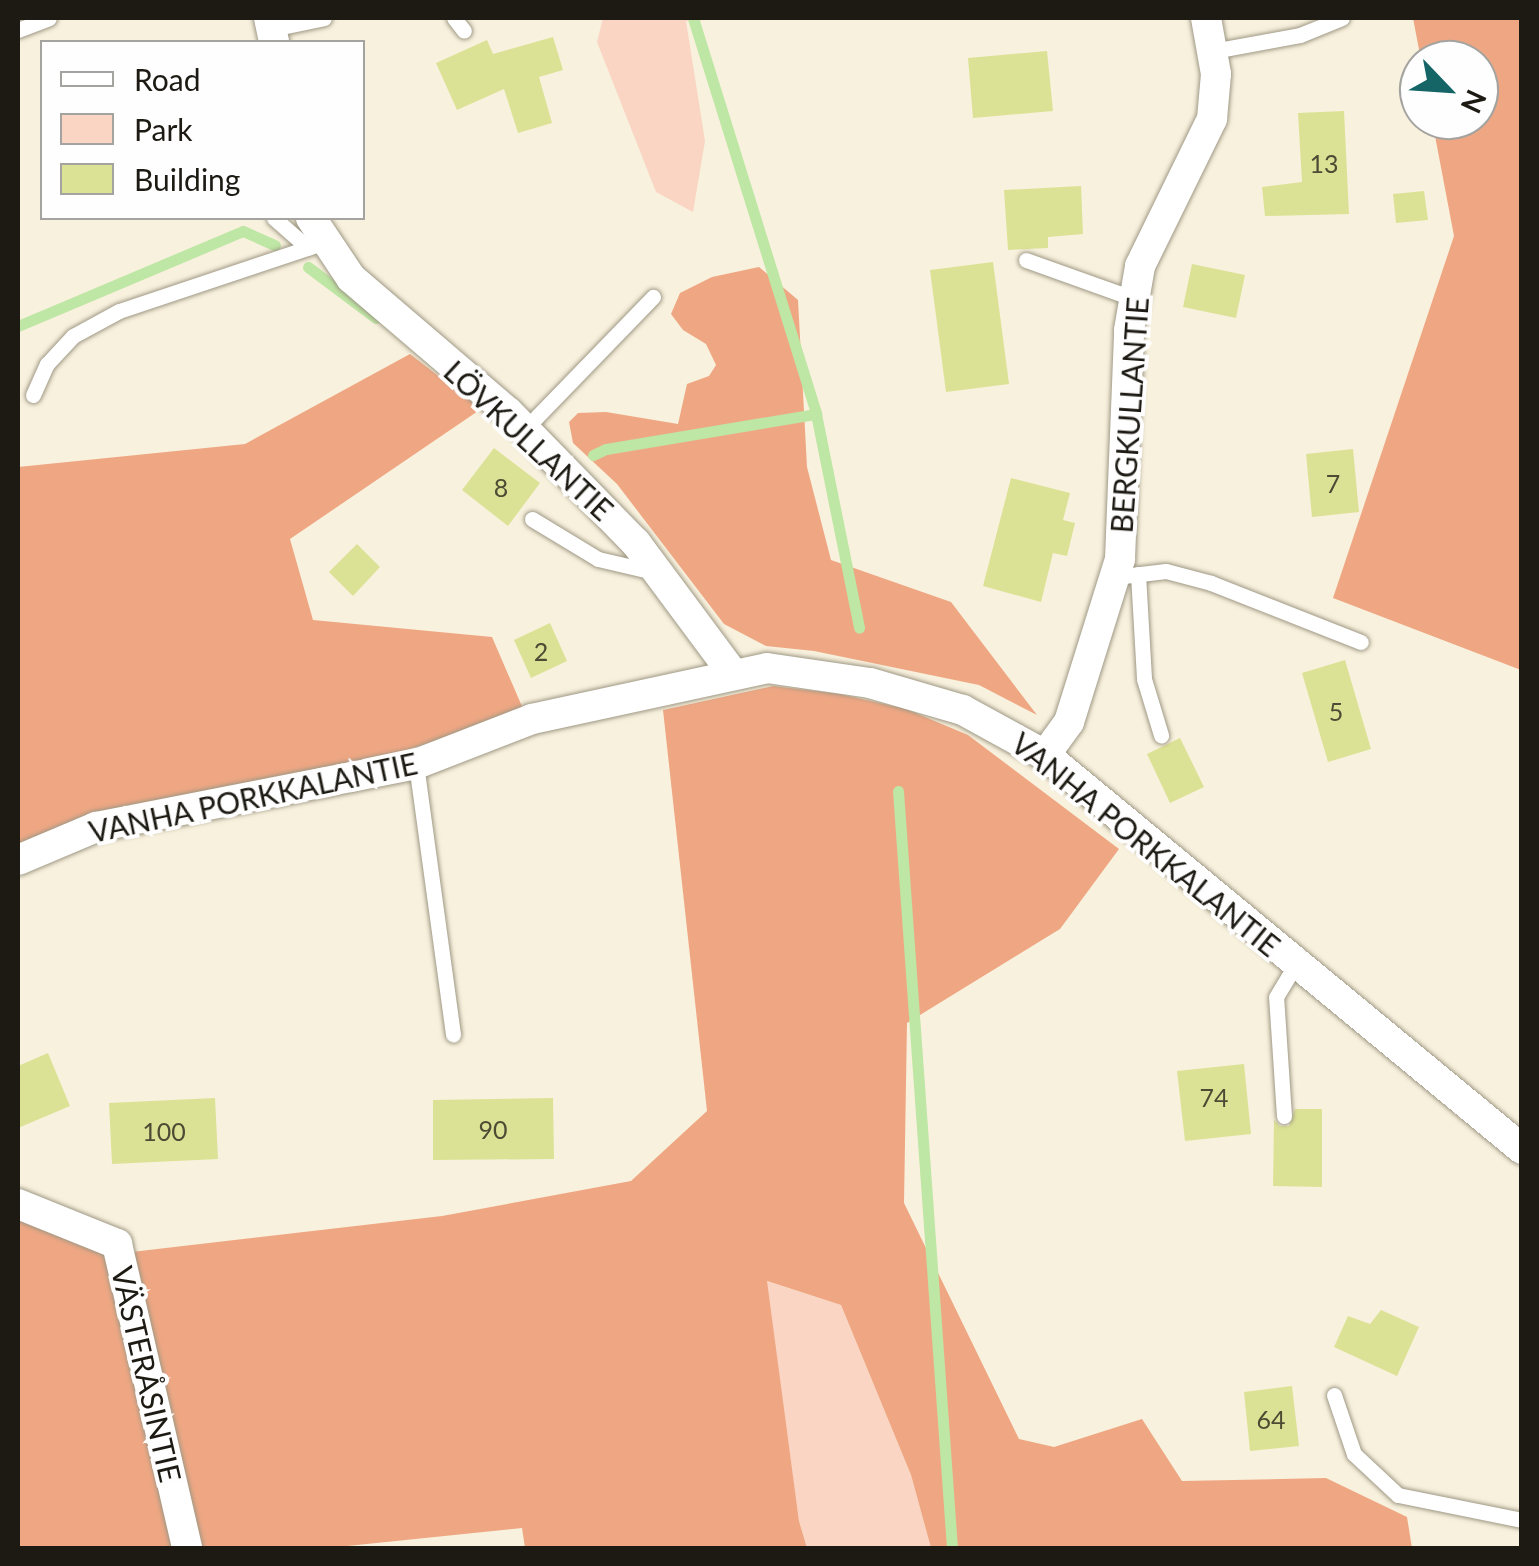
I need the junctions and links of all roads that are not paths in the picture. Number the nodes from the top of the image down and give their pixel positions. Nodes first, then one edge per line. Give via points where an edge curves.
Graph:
1 (49, 18) edge
2 (324, 18) edge
3 (1206, 18) edge
4 (1342, 18) edge
5 (18, 30) edge
6 (272, 30) edge
7 (1213, 51) junction
8 (279, 220) edge
9 (315, 236) edge
10 (1026, 260) dead end
11 (653, 297) dead end
12 (1135, 299) junction
13 (33, 396) dead end
14 (525, 428) junction
15 (532, 519) dead end
16 (658, 573) junction
17 (1127, 575) junction
18 (1361, 642) dead end
19 (734, 675) junction
20 (1161, 735) dead end
21 (1045, 755) junction
22 (416, 764) junction
23 (18, 860) edge
24 (1295, 964) junction
25 (453, 1034) dead end
26 (1284, 1116) dead end
27 (1522, 1150) edge
28 (18, 1204) edge
29 (1334, 1396) dead end
30 (1522, 1520) edge
31 (188, 1548) edge

1 - 5 lane
2 - 6 lane
3 - 7 street, BERGKULLANTIE
4 - 7 lane via 1300,35
7 - 12 street, BERGKULLANTIE via 1212,118 1140,266
8 - 9 lane
9 - 13 lane via 73,336 47,364
9 - 14 street, LÖVKULLANTIE via 351,278
10 - 12 lane
11 - 14 lane
12 - 17 street, BERGKULLANTIE via 1123,425 1120,559
14 - 16 street, LÖVKULLANTIE
15 - 16 lane via 598,558
16 - 19 street, LÖVKULLANTIE
17 - 18 lane via 1166,572 1211,583
17 - 20 lane
17 - 21 street, BERGKULLANTIE via 1068,722
19 - 21 street, VANHA PORKKALANTIE via 767,668 870,683 963,710
19 - 22 street, VANHA PORKKALANTIE via 532,718
21 - 24 street, VANHA PORKKALANTIE
22 - 23 street, VANHA PORKKALANTIE via 96,827
22 - 25 lane
24 - 26 lane via 1276,998
24 - 27 street, VANHA PORKKALANTIE
28 - 31 street, VÄSTERÅSINTIE via 116,1244
29 - 30 lane via 1354,1454 1398,1495

